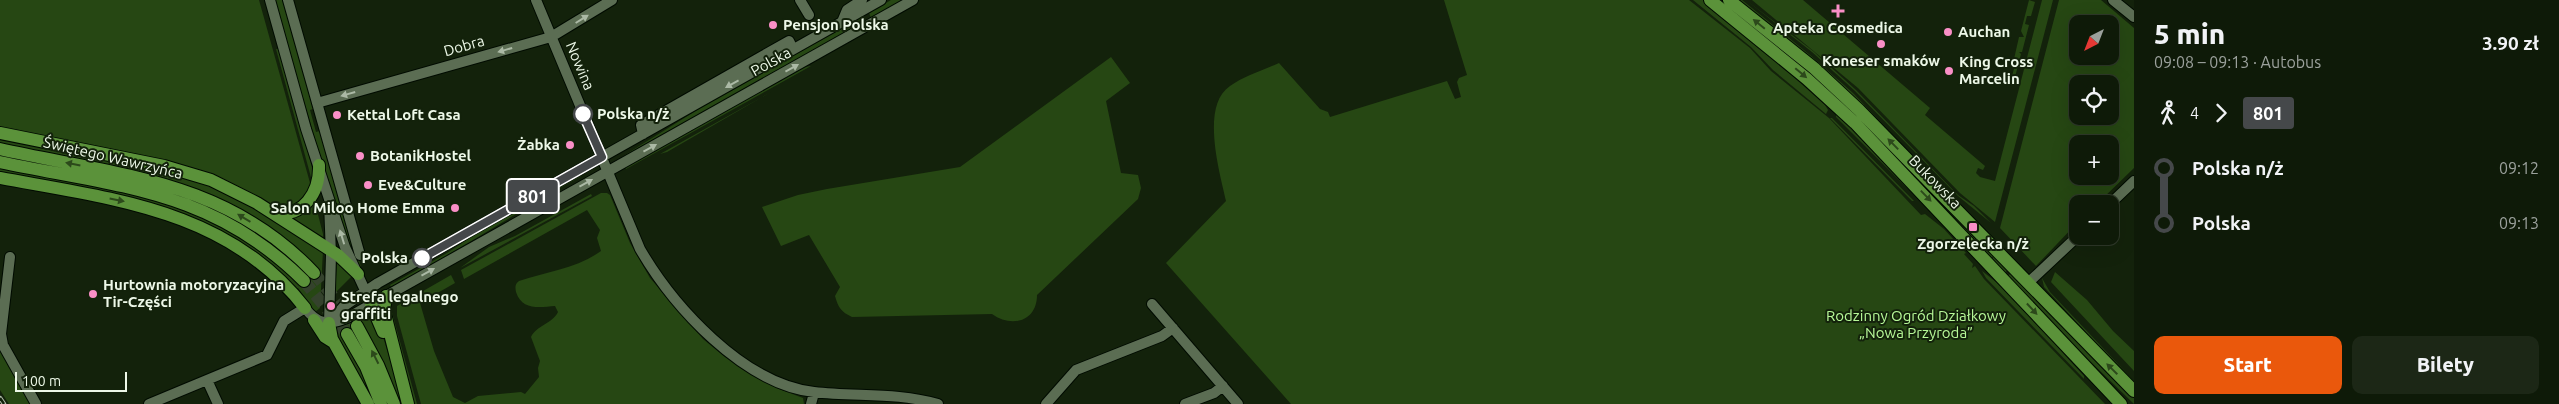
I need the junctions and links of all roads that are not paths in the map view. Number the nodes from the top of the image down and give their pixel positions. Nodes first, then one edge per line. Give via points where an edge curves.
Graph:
1 (270, 0) edge
2 (288, 0) edge
3 (536, 0) edge
4 (612, 0) edge
5 (800, 0) edge
6 (862, 0) edge
7 (881, 0) edge
8 (912, 0) edge
9 (1710, 0) edge
10 (1729, 0) edge
11 (2113, 0) edge
12 (809, 14) dead end
13 (2134, 17) edge
14 (842, 22) junction
15 (551, 37) junction
16 (317, 103) junction
17 (0, 133) edge
18 (0, 149) edge
19 (602, 157) junction
20 (0, 162) edge
21 (318, 165) junction
22 (607, 172) junction
23 (0, 178) edge
24 (2134, 181) edge
25 (2119, 195) edge
26 (329, 199) junction
27 (272, 212) junction
28 (2069, 244) edge
29 (331, 251) junction
30 (360, 255) dead end
31 (10, 256) dead end
32 (359, 275) junction
33 (378, 283) junction
34 (2028, 283) junction
35 (386, 296) junction
36 (368, 298) junction
37 (1152, 304) dead end
38 (305, 308) junction
39 (314, 320) junction
40 (329, 323) junction
41 (1173, 328) junction
42 (335, 344) junction
43 (207, 380) junction
44 (402, 381) junction
45 (1223, 386) junction
46 (2134, 391) edge
47 (814, 393) junction
48 (36, 404) edge
49 (149, 404) edge
50 (218, 404) edge
51 (368, 404) edge
52 (381, 404) edge
53 (394, 404) edge
54 (408, 404) edge
55 (811, 404) edge
56 (938, 404) edge
57 (1046, 404) edge
58 (1184, 404) edge
59 (1238, 404) edge
60 (2121, 404) edge

1 - 21 street
2 - 16 street
3 - 15 street, Nowina
15 -> 4 street, Dobra
5 - 12 street
6 - 14 street, Polska via 847,10
7 - 14 street, Polska
22 -> 8 street, Polska
9 -> 60 main road, Bukowska via 1792,66 1855,123
34 -> 10 main road, Bukowska via 1846,97
11 - 13 street
14 -> 19 street, Polska via 791,45 642,129
15 -> 16 street, Dobra
15 - 19 street, Nowina
16 - 30 street
17 - 27 main road via 179,169 235,191
20 -> 18 main road, Świętego Wawrzyńca via 137,189 184,203 252,238 309,277 271,236 237,214 198,195 132,175
19 - 22 street, Nowina
19 - 33 street, Polska
21 - 26 street
21 - 27 main road via 315,188 302,209 288,214
35 -> 22 street, Polska
22 - 47 street, Nowina via 651,268 707,335 730,354 776,381
23 -> 38 main road via 142,206 195,223 269,269
24 - 25 street
26 - 29 street
32 -> 26 street via 345,247
27 - 29 main road
28 - 34 street
29 - 32 main road
29 - 40 street
31 - 48 street via 1,334 3,345
32 - 33 street
32 - 36 street
33 - 36 street, Polska
46 -> 34 main road, Bukowska
35 - 36 street, Polska
35 - 44 main road via 384,310
36 - 40 street, Polska via 344,306
36 - 44 main road
37 - 41 street
38 - 39 street
38 - 43 street via 284,321 267,355
39 - 40 street
39 - 42 main road via 325,337
40 - 42 main road
41 - 45 street
41 - 57 street via 1162,336 1076,370
42 - 51 main road
43 - 49 street
43 - 50 street
44 - 54 main road
45 - 58 street via 1214,393
45 - 59 street
47 - 55 street
47 - 56 street, Nowina via 886,395
53 -> 52 main road via 378,365 352,330

